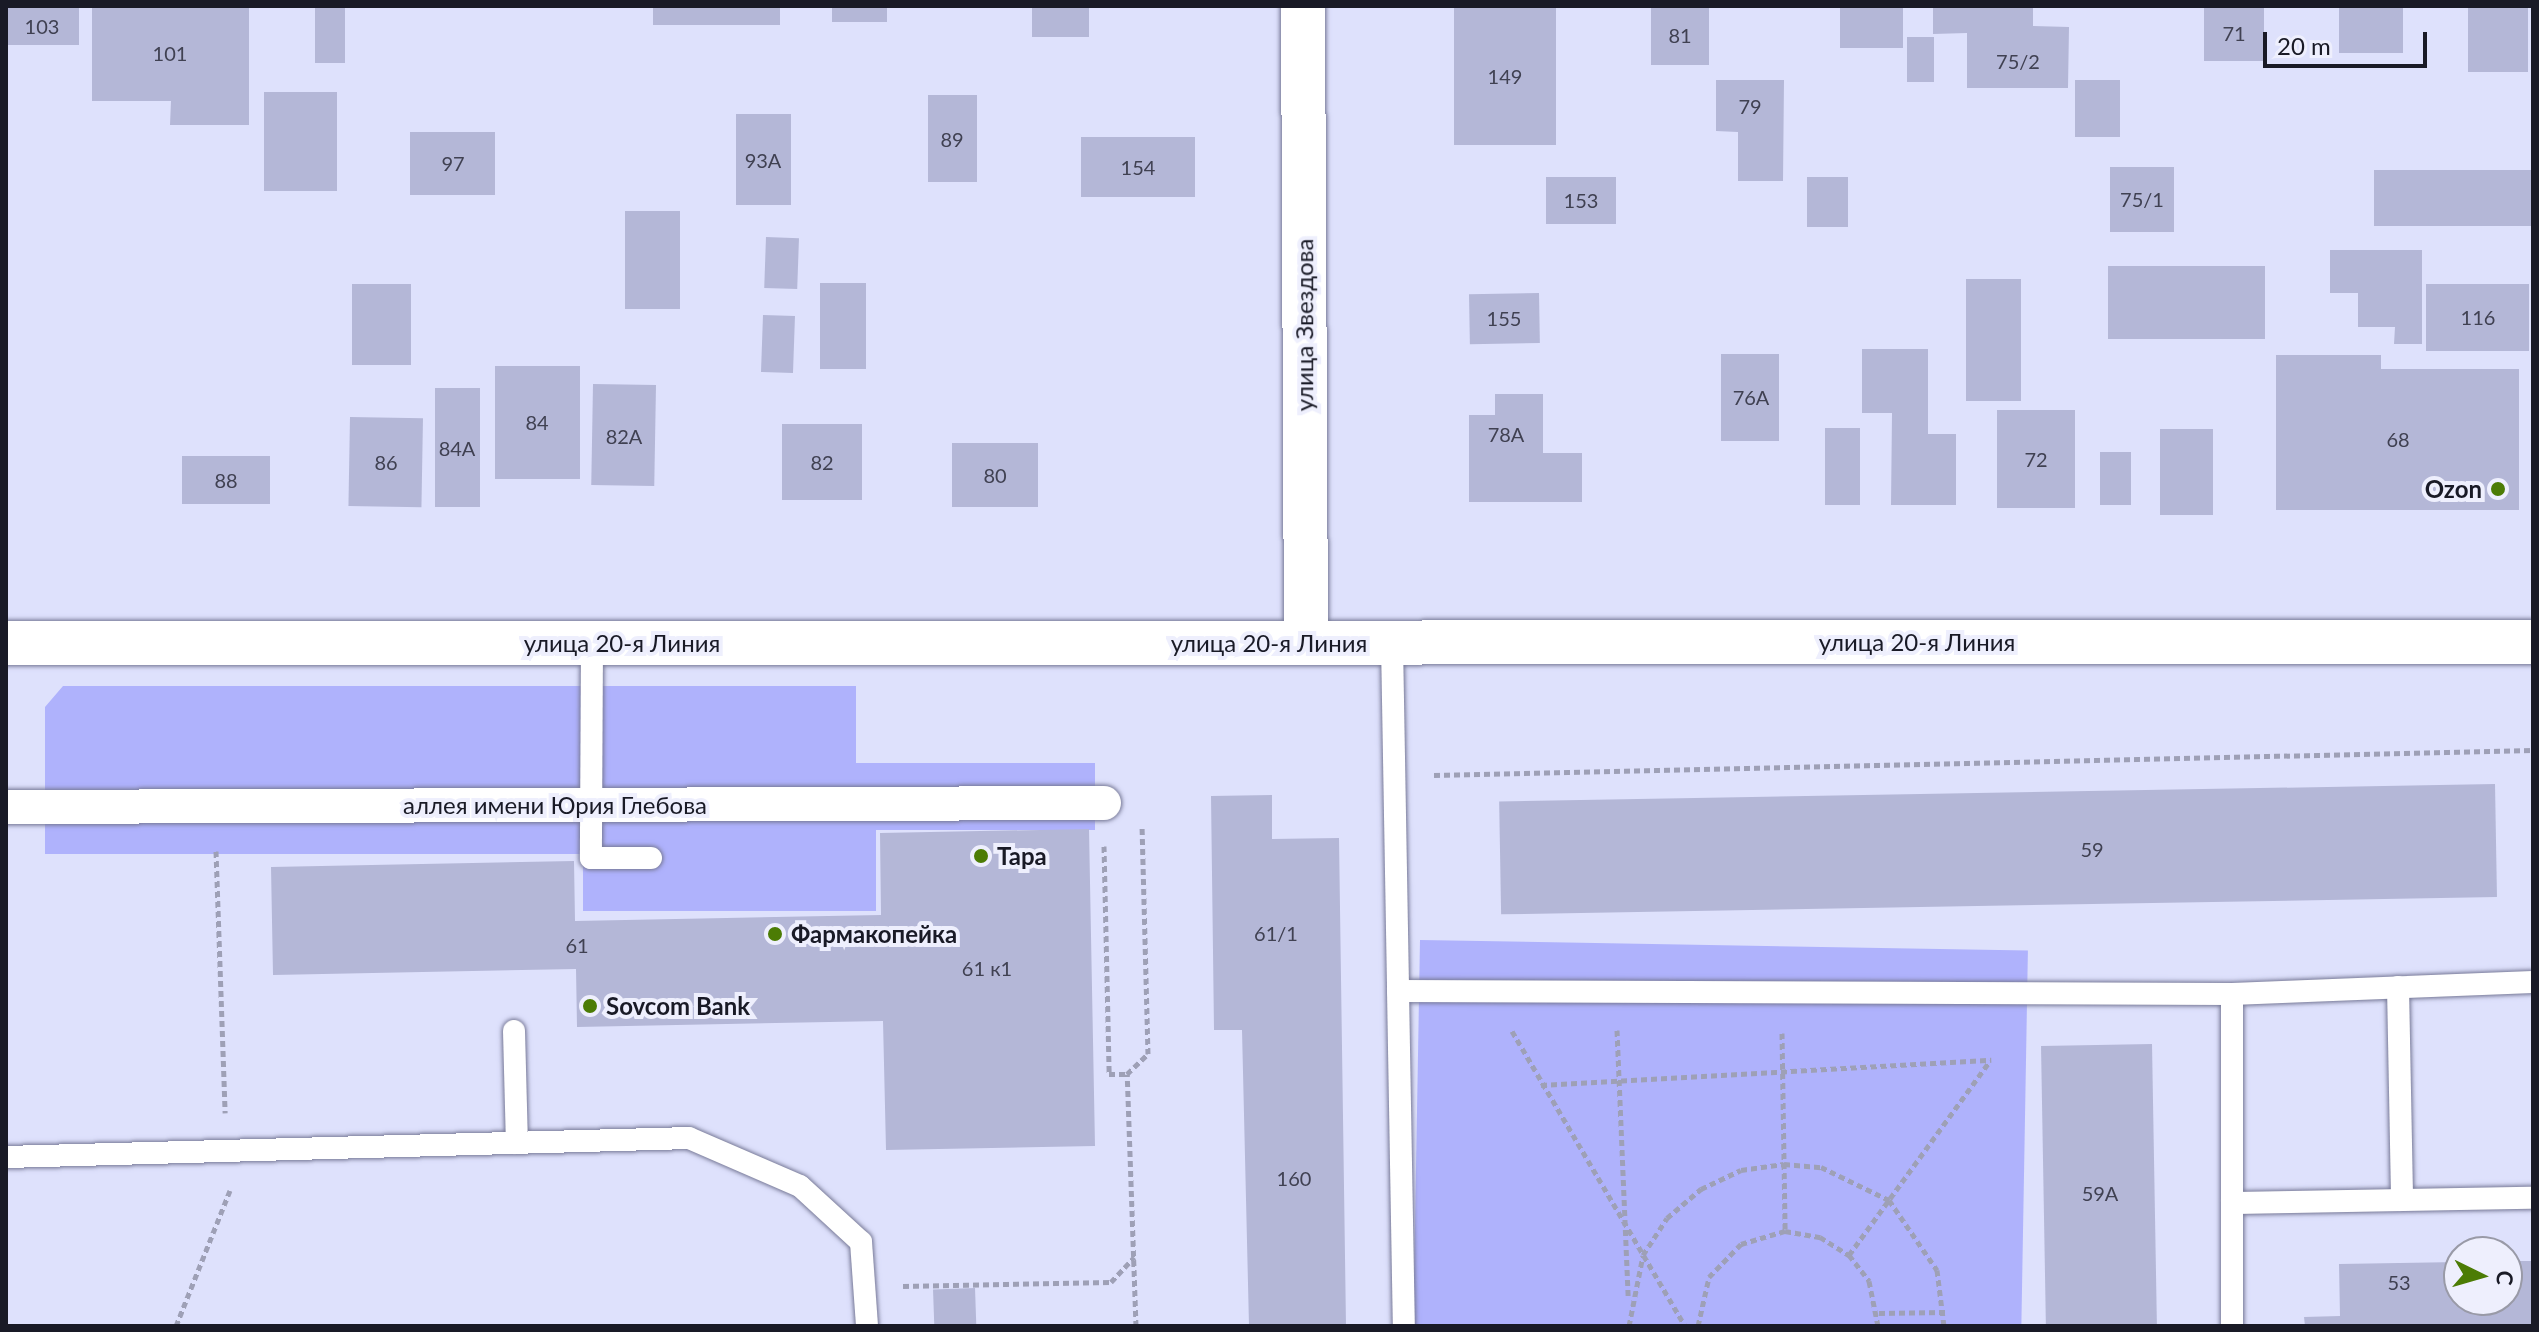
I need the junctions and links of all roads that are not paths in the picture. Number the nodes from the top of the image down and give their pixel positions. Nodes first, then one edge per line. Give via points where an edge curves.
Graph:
1 (1303, 6) edge
2 (2533, 642) edge
3 (6, 643) edge
4 (592, 643) junction
5 (1306, 643) junction
6 (1392, 643) junction
7 (1104, 803) road end
8 (591, 805) junction
9 (6, 807) edge
10 (651, 858) dead end
11 (2533, 982) edge
12 (2398, 987) junction
13 (1398, 991) junction
14 (2232, 994) junction
15 (514, 1031) dead end
16 (517, 1143) junction
17 (6, 1157) edge
18 (2533, 1198) edge
19 (2402, 1200) junction
20 (2232, 1203) junction
21 (867, 1326) edge
22 (1404, 1326) edge
23 (2232, 1326) edge

1 - 5 main road, улица Звездова
2 - 6 main road, улица 20-я Линия
3 - 4 main road, улица 20-я Линия
4 - 5 main road, улица 20-я Линия
4 - 8 lane
5 - 6 main road, улица 20-я Линия
6 - 13 lane
7 - 8 street, аллея имени Юрия Глебова
8 - 9 street, аллея имени Юрия Глебова
8 - 10 lane via 591,858
11 - 12 lane
12 - 14 lane
12 - 19 lane
13 - 14 lane
13 - 22 lane
14 - 20 lane
15 - 16 lane
16 - 17 lane
16 - 21 lane via 689,1138 800,1186 861,1242
18 - 19 lane
19 - 20 lane
20 - 23 lane

